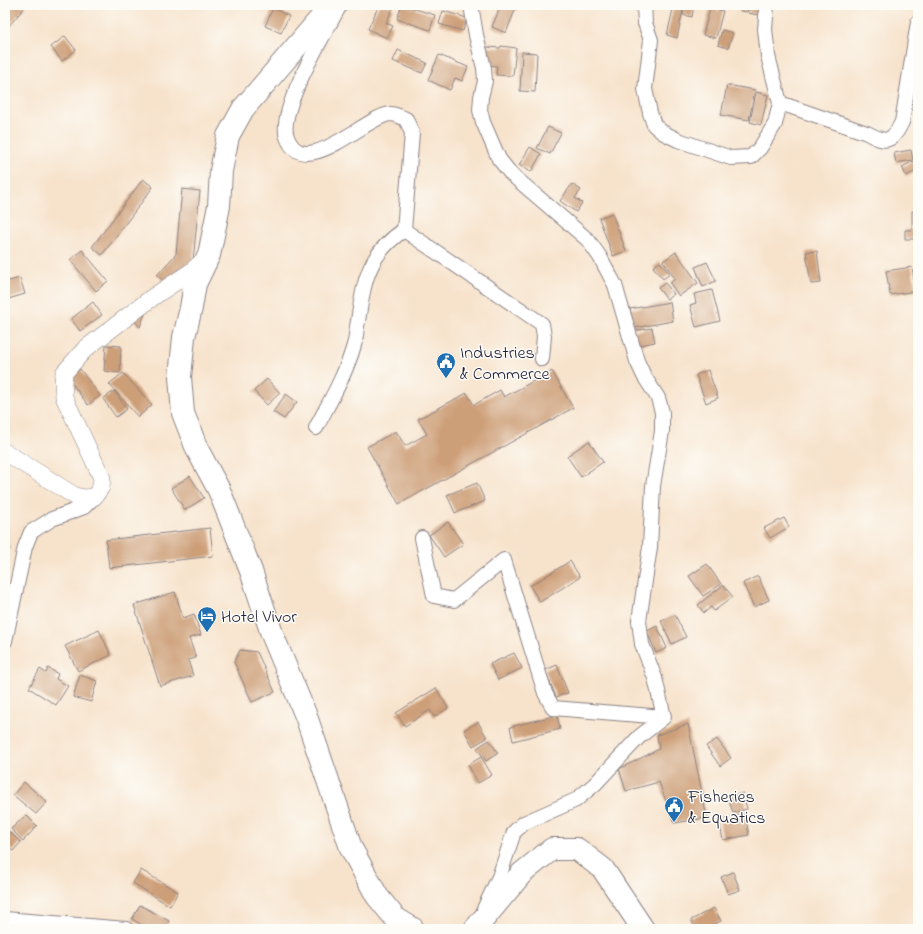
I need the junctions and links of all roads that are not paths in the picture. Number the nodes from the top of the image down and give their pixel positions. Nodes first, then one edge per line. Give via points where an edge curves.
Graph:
1 (332, 5) edge
2 (340, 5) edge
3 (471, 5) edge
4 (644, 5) edge
5 (768, 5) edge
6 (918, 22) edge
7 (780, 103) junction
8 (404, 230) junction
9 (209, 255) junction
10 (542, 359) dead end
11 (316, 428) dead end
12 (5, 452) edge
13 (94, 496) junction
14 (422, 538) dead end
15 (5, 641) edge
16 (664, 717) junction
17 (5, 919) edge
18 (126, 929) edge
19 (413, 929) edge
20 (475, 929) edge
21 (643, 929) edge

1 - 9 highway via 243,109 228,136 221,171 219,206
2 - 8 street via 291,101 284,128 293,148 307,153 325,149 373,120 392,114 406,119 412,133
3 - 16 street via 484,68 485,81 480,97 480,110 497,154 511,174 588,240 600,257 615,285 637,361 658,398 662,412 662,431 653,486 650,547 638,621 642,644 655,678
4 - 7 street via 645,23 651,40 645,88 654,125 662,132 714,154 731,158 751,156 769,137 776,124
5 - 7 street via 766,42
6 - 7 street via 902,122 896,135 889,140 878,139
8 - 10 street via 542,324
8 - 11 street via 389,241 374,260 366,278 355,344 346,369
9 - 13 street via 192,271 152,297 84,349 64,373 64,398 102,478 101,487
9 - 19 highway via 195,284 184,337 180,377 183,413 197,449 219,490 251,571 272,634 306,716 351,848 377,896 395,918
12 - 13 street via 76,496
13 - 15 street via 84,508 52,519 31,532 25,547
14 - 16 street via 434,596 454,600 504,560 545,693 553,708
16 - 20 street via 639,737 595,784 576,800 524,823 514,832 499,877
17 - 18 street
20 - 21 highway via 522,873 552,849 577,849 604,869

